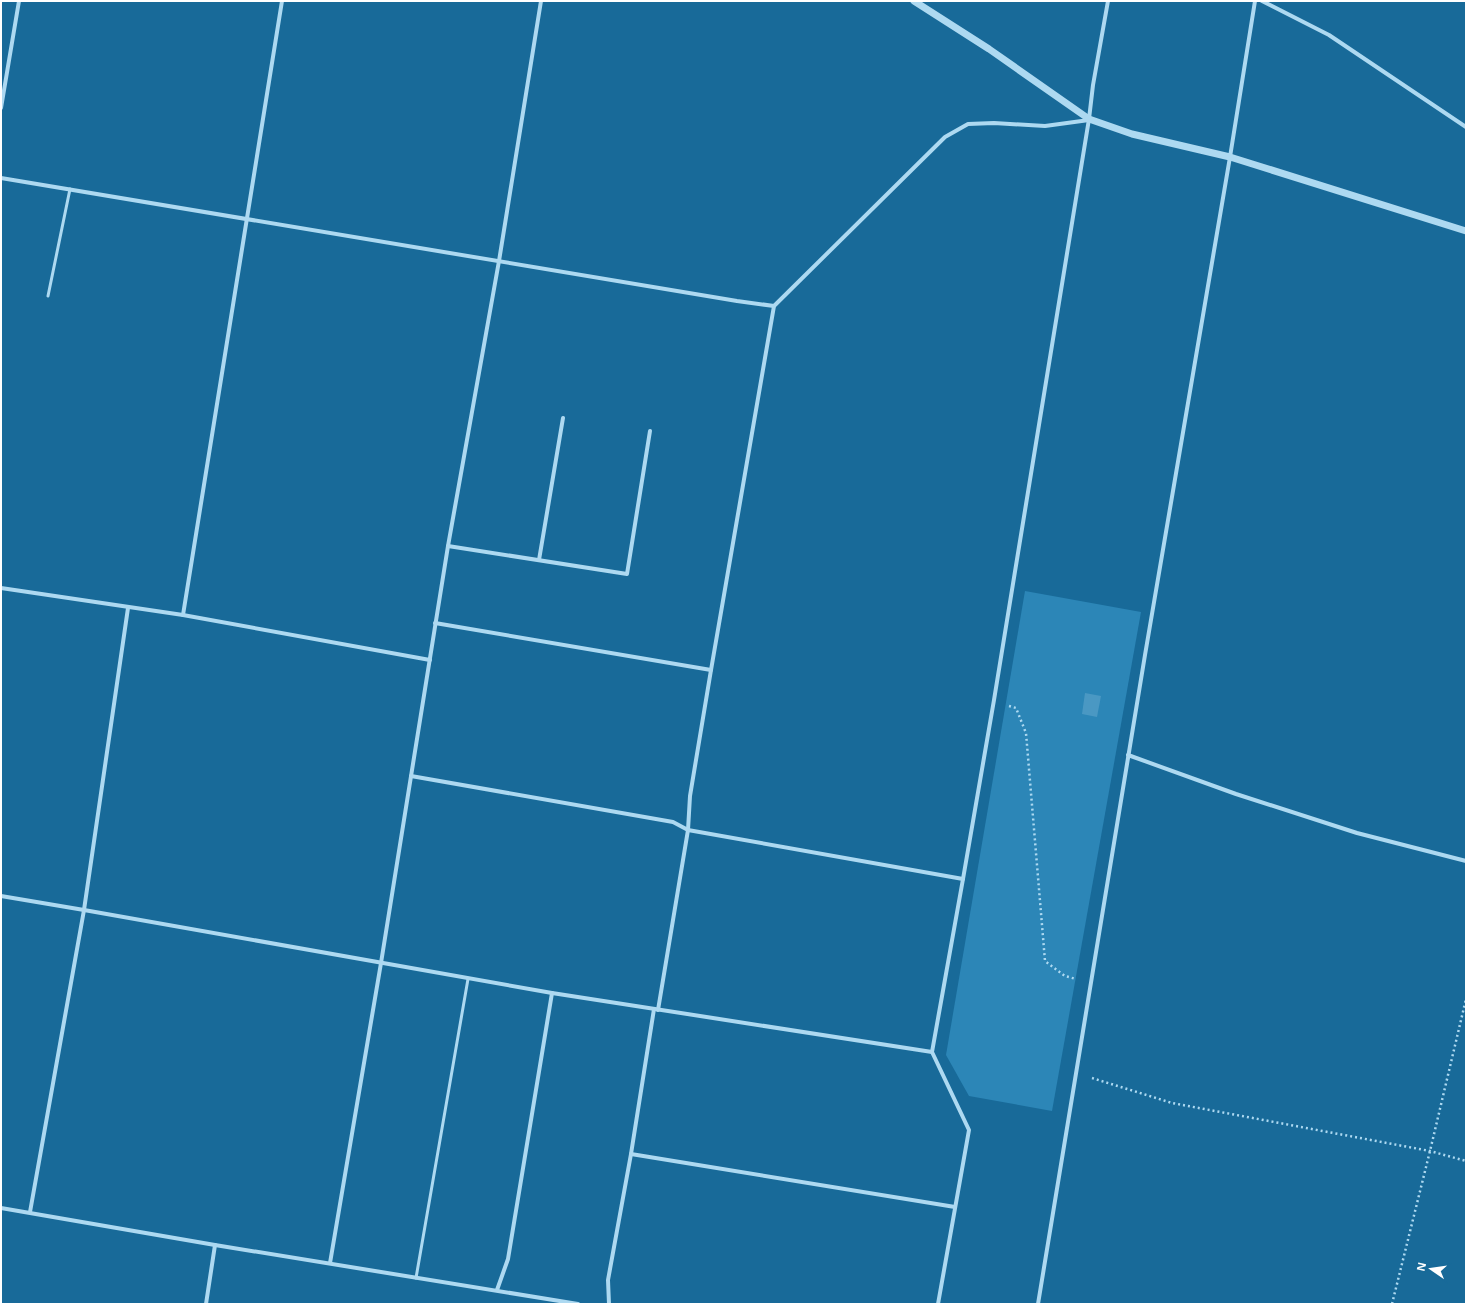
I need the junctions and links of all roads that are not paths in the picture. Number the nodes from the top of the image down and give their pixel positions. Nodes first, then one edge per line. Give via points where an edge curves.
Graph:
1 (19, 1) edge
2 (282, 1) edge
3 (541, 1) edge
4 (914, 1) edge
5 (1108, 1) edge
6 (1255, 1) edge
7 (1262, 1) edge
8 (1, 108) edge
9 (1089, 120) junction
10 (1466, 127) edge
11 (1230, 157) junction
12 (1, 178) edge
13 (70, 189) junction
14 (247, 218) junction
15 (1466, 230) edge
16 (499, 261) junction
17 (48, 296) dead end
18 (774, 306) junction
19 (563, 418) dead end
20 (650, 431) dead end
21 (448, 546) junction
22 (539, 560) junction
23 (1, 588) edge
24 (128, 608) junction
25 (183, 615) junction
26 (435, 623) junction
27 (430, 660) junction
28 (711, 670) junction
29 (1128, 756) junction
30 (411, 776) junction
31 (688, 830) junction
32 (1466, 861) edge
33 (963, 879) junction
34 (1, 896) edge
35 (84, 910) junction
36 (381, 963) junction
37 (468, 979) junction
38 (552, 994) junction
39 (656, 1009) junction
40 (932, 1052) junction
41 (631, 1154) junction
42 (955, 1207) junction
43 (1, 1208) edge
44 (30, 1212) junction
45 (215, 1244) junction
46 (330, 1263) junction
47 (416, 1278) junction
48 (497, 1290) junction
49 (206, 1304) edge
50 (578, 1304) edge
51 (609, 1304) edge
52 (938, 1304) edge
53 (1038, 1304) edge

1 - 8 street
2 - 14 street
3 - 16 street
4 - 9 street
5 - 9 street
6 - 11 street
7 - 10 street via 1329,35
9 - 11 street via 1132,134
9 - 18 street via 1045,126 968,124 945,137
9 - 33 street
11 - 15 street
11 - 29 street
12 - 13 street
13 - 14 street
13 - 17 lane
14 - 16 street
14 - 25 street
16 - 18 street
16 - 21 street
18 - 28 street
19 - 22 street
20 - 22 street via 627,574
21 - 22 street
21 - 26 street
23 - 24 street
24 - 25 street
24 - 35 street
25 - 27 street
26 - 27 street
26 - 28 street
27 - 30 street
28 - 31 street via 690,796
29 - 32 street via 1357,834
29 - 53 street
30 - 31 street via 673,822
30 - 36 street
31 - 33 street
31 - 39 street
33 - 40 street
34 - 35 street
35 - 36 street
35 - 44 street
36 - 37 street
36 - 46 street
37 - 38 street
37 - 47 lane
38 - 39 street
38 - 48 street via 508,1259
39 - 40 street
39 - 41 street
40 - 42 street via 969,1130
41 - 42 street
41 - 51 street via 608,1280
42 - 52 street
43 - 44 street
44 - 45 street
45 - 46 street
45 - 49 street
46 - 47 street
47 - 48 street
48 - 50 street

